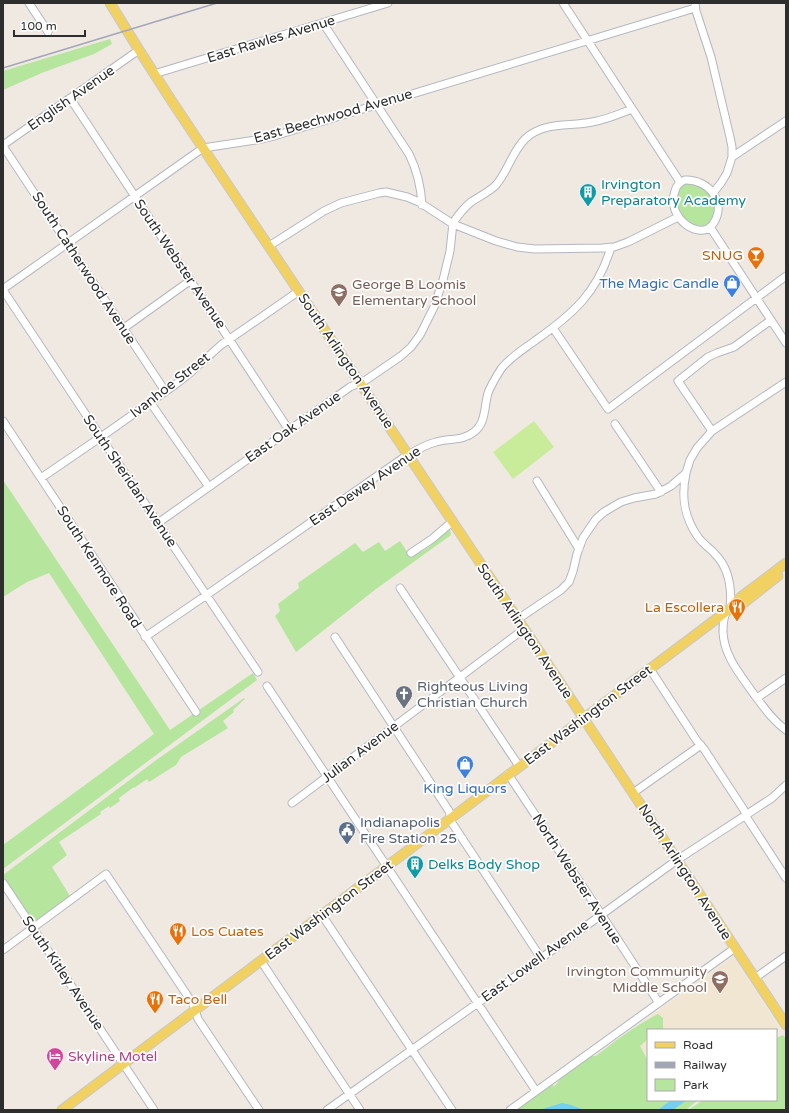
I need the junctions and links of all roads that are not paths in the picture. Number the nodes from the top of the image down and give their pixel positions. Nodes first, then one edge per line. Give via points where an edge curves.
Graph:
1 (28, 3) edge
2 (110, 3) edge
3 (388, 3) edge
4 (563, 3) edge
5 (695, 6) edge
6 (323, 23) junction
7 (48, 32) dead end
8 (588, 41) junction
9 (138, 50) junction
10 (154, 74) junction
11 (70, 98) junction
12 (376, 105) junction
13 (632, 109) junction
14 (786, 121) edge
15 (3, 146) edge
16 (203, 148) junction
17 (732, 156) junction
18 (680, 182) junction
19 (713, 193) junction
20 (135, 196) junction
21 (422, 205) junction
22 (678, 217) junction
23 (453, 224) junction
24 (710, 227) junction
25 (68, 243) junction
26 (269, 246) junction
27 (611, 247) junction
28 (786, 276) edge
29 (191, 280) junction
30 (3, 290) edge
31 (299, 290) junction
32 (757, 298) junction
33 (771, 320) junction
34 (124, 328) junction
35 (553, 328) junction
36 (230, 339) junction
37 (786, 343) edge
38 (360, 382) junction
39 (786, 382) edge
40 (165, 391) junction
41 (150, 402) junction
42 (3, 421) edge
43 (615, 424) dead end
44 (289, 430) junction
45 (712, 431) junction
46 (100, 437) junction
47 (408, 455) junction
48 (686, 473) junction
49 (41, 478) junction
50 (537, 481) dead end
51 (208, 487) junction
52 (661, 492) junction
53 (452, 521) junction
54 (158, 523) junction
55 (579, 549) junction
56 (411, 553) dead end
57 (786, 563) edge
58 (786, 570) edge
59 (400, 588) dead end
60 (206, 596) junction
61 (728, 610) junction
62 (518, 619) junction
63 (524, 628) junction
64 (145, 637) junction
65 (334, 637) dead end
66 (650, 669) junction
67 (258, 672) dead end
68 (459, 677) junction
69 (786, 678) edge
70 (267, 686) dead end
71 (757, 698) junction
72 (196, 712) dead end
73 (583, 718) junction
74 (393, 726) junction
75 (786, 730) edge
76 (701, 745) junction
77 (518, 766) junction
78 (508, 774) junction
79 (327, 777) junction
80 (786, 786) edge
81 (633, 793) junction
82 (292, 803) dead end
83 (746, 815) junction
84 (451, 817) junction
85 (677, 860) junction
86 (386, 866) junction
87 (786, 878) edge
88 (3, 883) edge
89 (601, 914) junction
90 (322, 915) junction
91 (33, 928) junction
92 (735, 948) junction
93 (3, 950) edge
94 (786, 956) edge
95 (541, 958) junction
96 (261, 961) junction
97 (755, 978) junction
98 (478, 1003) junction
99 (659, 1003) junction
100 (195, 1010) junction
101 (786, 1025) edge
102 (412, 1050) junction
103 (124, 1064) junction
104 (536, 1091) junction
105 (350, 1094) junction
106 (65, 1109) edge
107 (154, 1110) edge
108 (259, 1110) edge
109 (327, 1110) edge
110 (360, 1110) edge
111 (452, 1110) edge
112 (510, 1110) edge

1 - 7 street
2 - 9 main road, South Arlington Avenue
3 - 6 street, East Rawles Avenue
4 - 8 street
5 - 8 street, East Beechwood Avenue
5 - 17 street via 732,143
6 - 10 street, East Rawles Avenue
6 - 12 street
8 - 12 street, East Beechwood Avenue
8 - 13 street
9 - 10 main road, South Arlington Avenue
9 - 11 street, English Avenue
10 - 16 main road, South Arlington Avenue
11 - 15 street, English Avenue
11 - 20 street, South Webster Avenue
12 - 16 street, East Beechwood Avenue via 274,136
12 - 21 street via 411,158 418,178
13 - 18 street
13 - 23 street, East Oak Avenue via 608,119 548,127 532,134 519,146 496,185 464,208
14 - 17 street
15 - 25 street, South Catherwood Avenue
16 - 20 street, East Beechwood Avenue
16 - 26 main road, South Arlington Avenue
17 - 19 street via 725,177
18 - 19 street via 700,182
18 - 22 street via 673,197
19 - 24 street via 717,203 717,214
20 - 25 street, East Beechwood Avenue
20 - 29 street, South Webster Avenue
21 - 23 street
21 - 26 street via 404,195 376,193 324,210
22 - 24 street via 692,228 700,230
22 - 27 street via 626,243
23 - 27 street via 517,247
23 - 38 street, East Oak Avenue via 443,280 423,331 401,356
24 - 32 street
25 - 30 street, East Beechwood Avenue
25 - 34 street, South Catherwood Avenue
26 - 31 main road, South Arlington Avenue
27 - 35 street, East Dewey Avenue via 606,264 587,296 574,311
28 - 32 street
29 - 34 street
29 - 36 street, South Webster Avenue
30 - 46 street, South Sheridan Avenue
31 - 36 street, Ivanhoe Street
31 - 38 main road, South Arlington Avenue
32 - 33 street
32 - 35 street via 608,409
33 - 37 street
33 - 45 street via 734,347 708,357 678,381
34 - 40 street, South Catherwood Avenue
35 - 47 street, East Dewey Avenue via 501,369 489,390 484,419 473,433 461,439 435,442
36 - 40 street, Ivanhoe Street
36 - 44 street, South Webster Avenue
38 - 44 street, East Oak Avenue
38 - 47 main road, South Arlington Avenue
39 - 45 street
40 - 41 street, Ivanhoe Street
41 - 46 street, Ivanhoe Street
41 - 51 street
42 - 49 street, South Kenmore Road
43 - 52 street
44 - 51 street, East Oak Avenue
45 - 48 street via 697,448
46 - 49 street, Ivanhoe Street
46 - 54 street, South Sheridan Avenue
47 - 53 main road, South Arlington Avenue
47 - 60 street, East Dewey Avenue
48 - 52 street
48 - 61 street via 683,493 686,513 698,537 726,569 731,599
49 - 64 street, South Kenmore Road
50 - 55 street
51 - 54 street, East Oak Avenue
52 - 55 street via 629,499 608,509 588,530
53 - 56 street
53 - 62 main road, South Arlington Avenue
54 - 60 street, South Sheridan Avenue
55 - 62 street via 571,578 566,585
57 - 61 main road, East Washington Street via 740,597
58 - 61 main road, East Washington Street via 745,602
59 - 68 street
60 - 64 street, East Dewey Avenue
60 - 67 street, South Sheridan Avenue
61 - 66 main road, East Washington Street
61 - 71 street via 723,629 727,653
62 - 63 main road, South Arlington Avenue
63 - 68 street, Julian Avenue
63 - 73 main road, South Arlington Avenue
64 - 72 street, South Kenmore Road
65 - 74 street
66 - 73 main road, East Washington Street
66 - 76 street
68 - 74 street, Julian Avenue
68 - 77 street
69 - 71 street
70 - 79 street
71 - 75 street via 772,718
73 - 77 main road, East Washington Street
73 - 81 main road, North Arlington Avenue
74 - 79 street, Julian Avenue
74 - 84 street
76 - 81 street
76 - 83 street
77 - 78 main road, East Washington Street
78 - 84 main road, East Washington Street
78 - 89 street, North Webster Avenue
79 - 82 street, Julian Avenue
79 - 86 street
80 - 83 street, East Lowell Avenue
81 - 85 main road, North Arlington Avenue
83 - 85 street, East Lowell Avenue
83 - 87 street
84 - 86 main road, East Washington Street
84 - 95 street via 452,823
85 - 89 street, East Lowell Avenue
85 - 92 main road, North Arlington Avenue
86 - 90 main road, East Washington Street
86 - 98 street
88 - 91 street, South Kitley Avenue
89 - 95 street, East Lowell Avenue
89 - 99 street, North Webster Avenue
90 - 96 main road, East Washington Street
90 - 102 street
91 - 93 street
91 - 100 street via 106,874
91 - 103 street, South Kitley Avenue
92 - 97 main road, North Arlington Avenue
92 - 99 street
94 - 97 street
95 - 98 street, East Lowell Avenue
96 - 100 main road, East Washington Street
96 - 105 street
97 - 101 main road, North Arlington Avenue
98 - 102 street, East Lowell Avenue
98 - 104 street
99 - 104 street
100 - 103 main road, East Washington Street
100 - 108 street
102 - 105 street, East Lowell Avenue
102 - 111 street
103 - 106 main road, East Washington Street
103 - 107 street, South Kitley Avenue
104 - 112 street
105 - 109 street, East Lowell Avenue
105 - 110 street

